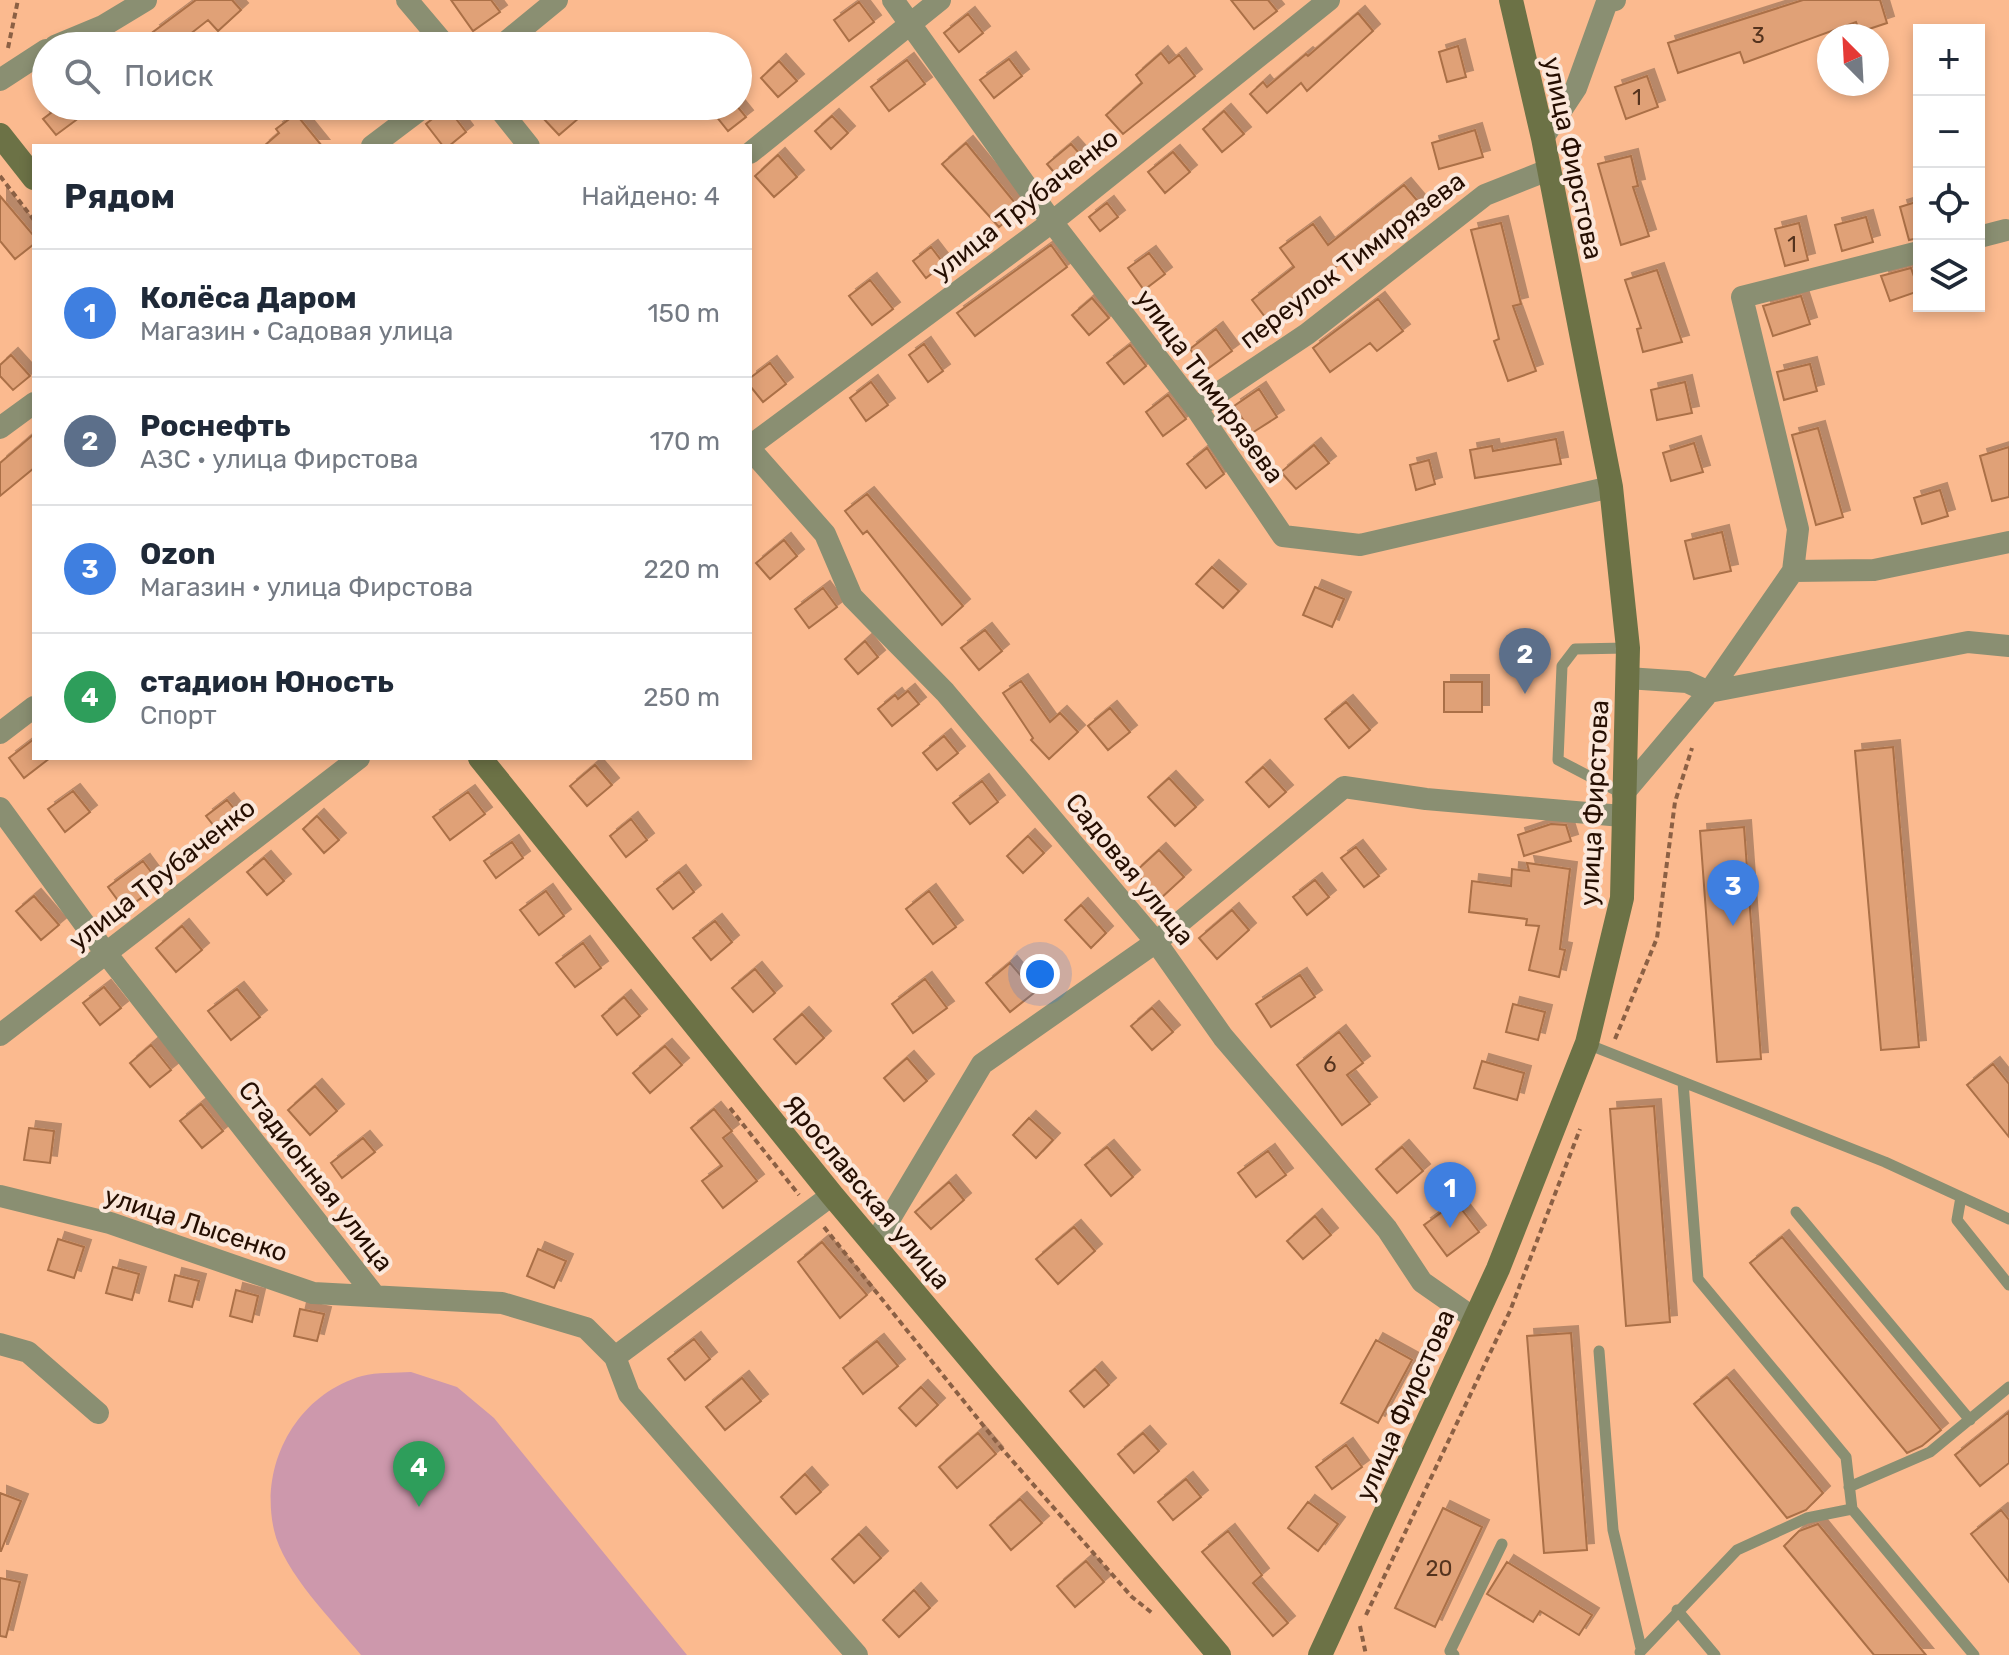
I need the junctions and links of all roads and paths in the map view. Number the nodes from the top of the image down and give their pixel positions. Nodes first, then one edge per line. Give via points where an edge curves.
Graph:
1 (18, 0) edge
2 (146, 0) edge
3 (407, 0) edge
4 (557, 0) edge
5 (893, 0) edge
6 (940, 0) edge
7 (1329, 0) edge
8 (1511, 0) edge
9 (1610, 1) edge
10 (911, 22) junction
11 (89, 32) edge
12 (434, 32) edge
13 (518, 32) edge
14 (32, 59) edge
15 (1, 79) edge
16 (406, 120) edge
17 (508, 120) edge
18 (0, 135) edge
19 (1543, 138) junction
20 (375, 144) edge
21 (527, 144) edge
22 (752, 151) edge
23 (1548, 170) junction
24 (32, 175) edge
25 (0, 176) edge
26 (32, 217) edge
27 (1052, 222) junction
28 (2006, 230) dead end
29 (1985, 235) edge
30 (1913, 254) edge
31 (32, 404) edge
32 (1196, 408) junction
33 (0, 428) edge
34 (752, 446) edge
35 (752, 449) edge
36 (1611, 487) junction
37 (2009, 542) edge
38 (1793, 571) junction
39 (2009, 646) edge
40 (1628, 648) junction
41 (1627, 678) junction
42 (1709, 692) junction
43 (32, 709) edge
44 (0, 733) edge
45 (1692, 747) dead end
46 (356, 760) edge
47 (482, 760) edge
48 (1622, 805) junction
49 (0, 808) edge
50 (1156, 942) junction
51 (105, 952) junction
52 (0, 1035) edge
53 (1598, 1048) junction
54 (1683, 1082) junction
55 (832, 1195) junction
56 (0, 1196) edge
57 (1961, 1197) junction
58 (1796, 1212) dead end
59 (2009, 1219) edge
60 (874, 1245) junction
61 (2009, 1285) edge
62 (375, 1296) junction
63 (1475, 1319) junction
64 (0, 1344) edge
65 (1599, 1351) dead end
66 (615, 1357) junction
67 (2009, 1387) edge
68 (98, 1413) dead end
69 (1970, 1420) junction
70 (1849, 1487) junction
71 (1852, 1509) junction
72 (1502, 1544) dead end
73 (1677, 1610) junction
74 (1640, 1651) edge
75 (857, 1655) edge
76 (1219, 1655) edge
77 (1320, 1655) edge
78 (1454, 1655) edge
79 (1715, 1655) edge
80 (1974, 1655) edge

1 - 15 path
2 - 11 street
3 - 12 street
4 - 13 street
5 - 10 street, улица Тимирязева
6 - 10 street
7 - 27 street, улица Трубаченко
8 - 19 main road, улица Фирстова
9 - 19 street via 1576,88
10 - 22 street
10 - 27 street, улица Тимирязева
14 - 15 street
16 - 20 street
17 - 21 street
18 - 24 main road
19 - 23 main road, улица Фирстова
23 - 32 street, переулок Тимирязева via 1485,195 1307,334
23 - 36 main road, улица Фирстова
25 - 26 path
27 - 32 street, улица Тимирязева
27 - 34 street, улица Трубаченко
28 - 29 street
30 - 38 street via 1742,297 1798,529
31 - 33 street
32 - 36 street, улица Тимирязева via 1283,536 1360,545
35 - 50 street, Садовая улица via 825,534 852,597 945,692
36 - 40 main road, улица Фирстова
37 - 38 street via 1874,570
38 - 42 street
39 - 42 street via 1968,642
40 - 41 main road, улица Фирстова
40 - 48 lane via 1575,649 1562,666 1558,760
41 - 42 street via 1687,682
41 - 48 main road, улица Фирстова
42 - 48 street
43 - 44 street
45 - 53 path via 1675,802 1657,938
46 - 51 street, улица Трубаченко
47 - 55 main road, Ярославская улица
48 - 50 street via 1454,802 1344,787
48 - 53 main road, улица Фирстова via 1622,898
49 - 51 street, Стадионная улица
50 - 60 street via 982,1064
50 - 63 street, Садовая улица via 1223,1037 1387,1229 1422,1282
51 - 52 street, улица Трубаченко
51 - 62 street, Стадионная улица
53 - 54 lane
53 - 63 main road, улица Фирстова
54 - 57 lane
54 - 70 lane via 1698,1279 1846,1457
55 - 60 main road, Ярославская улица
55 - 66 street
56 - 62 street, улица Лысенко via 110,1223 313,1293
57 - 59 lane
57 - 61 lane via 1957,1220
58 - 69 lane
60 - 76 main road, Ярославская улица
62 - 66 street, Стадионная улица via 502,1303 586,1328
63 - 77 main road, улица Фирстова
64 - 68 street via 28,1352
65 - 74 lane via 1613,1530
66 - 75 street, Стадионная улица via 629,1394
67 - 69 lane
69 - 70 lane via 1930,1452
70 - 71 lane
71 - 73 lane via 1807,1518 1737,1550
71 - 80 lane
72 - 78 lane via 1450,1651
73 - 74 lane
73 - 79 lane

